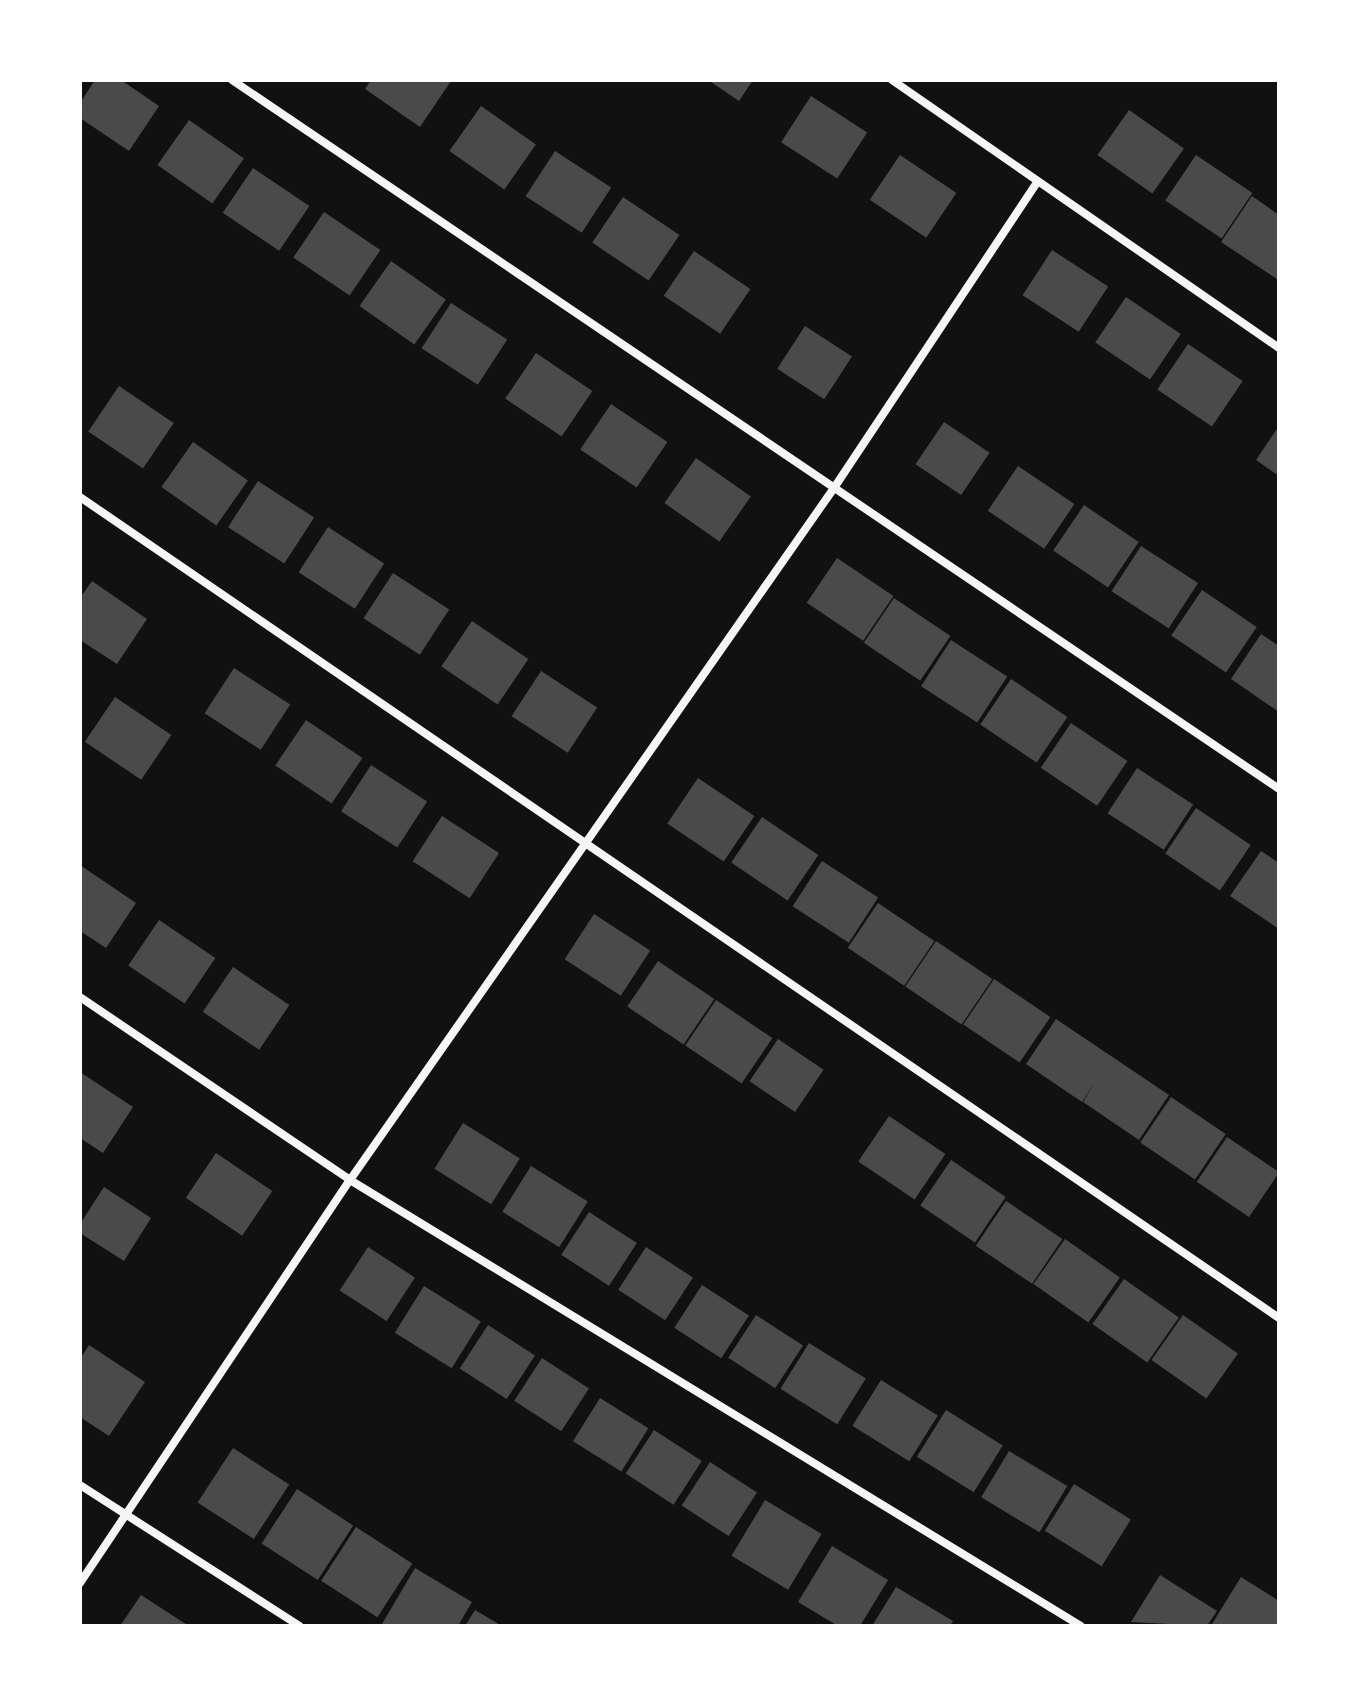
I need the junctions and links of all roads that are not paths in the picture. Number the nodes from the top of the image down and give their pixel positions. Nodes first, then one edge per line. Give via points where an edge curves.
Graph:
1 (232, 80) edge
2 (892, 80) edge
3 (1037, 182) junction
4 (1279, 348) edge
5 (834, 488) junction
6 (80, 497) edge
7 (1279, 789) edge
8 (584, 841) junction
9 (80, 997) edge
10 (350, 1180) junction
11 (1279, 1318) edge
12 (80, 1485) edge
13 (124, 1515) junction
14 (80, 1583) edge
15 (300, 1626) edge
16 (1081, 1626) edge

1 - 5 street
2 - 3 street
3 - 4 street
3 - 5 street
5 - 7 street
5 - 8 street
6 - 8 street
8 - 10 street
8 - 11 street
9 - 10 street
10 - 13 street
10 - 16 street
12 - 13 street
13 - 14 street
13 - 15 street

